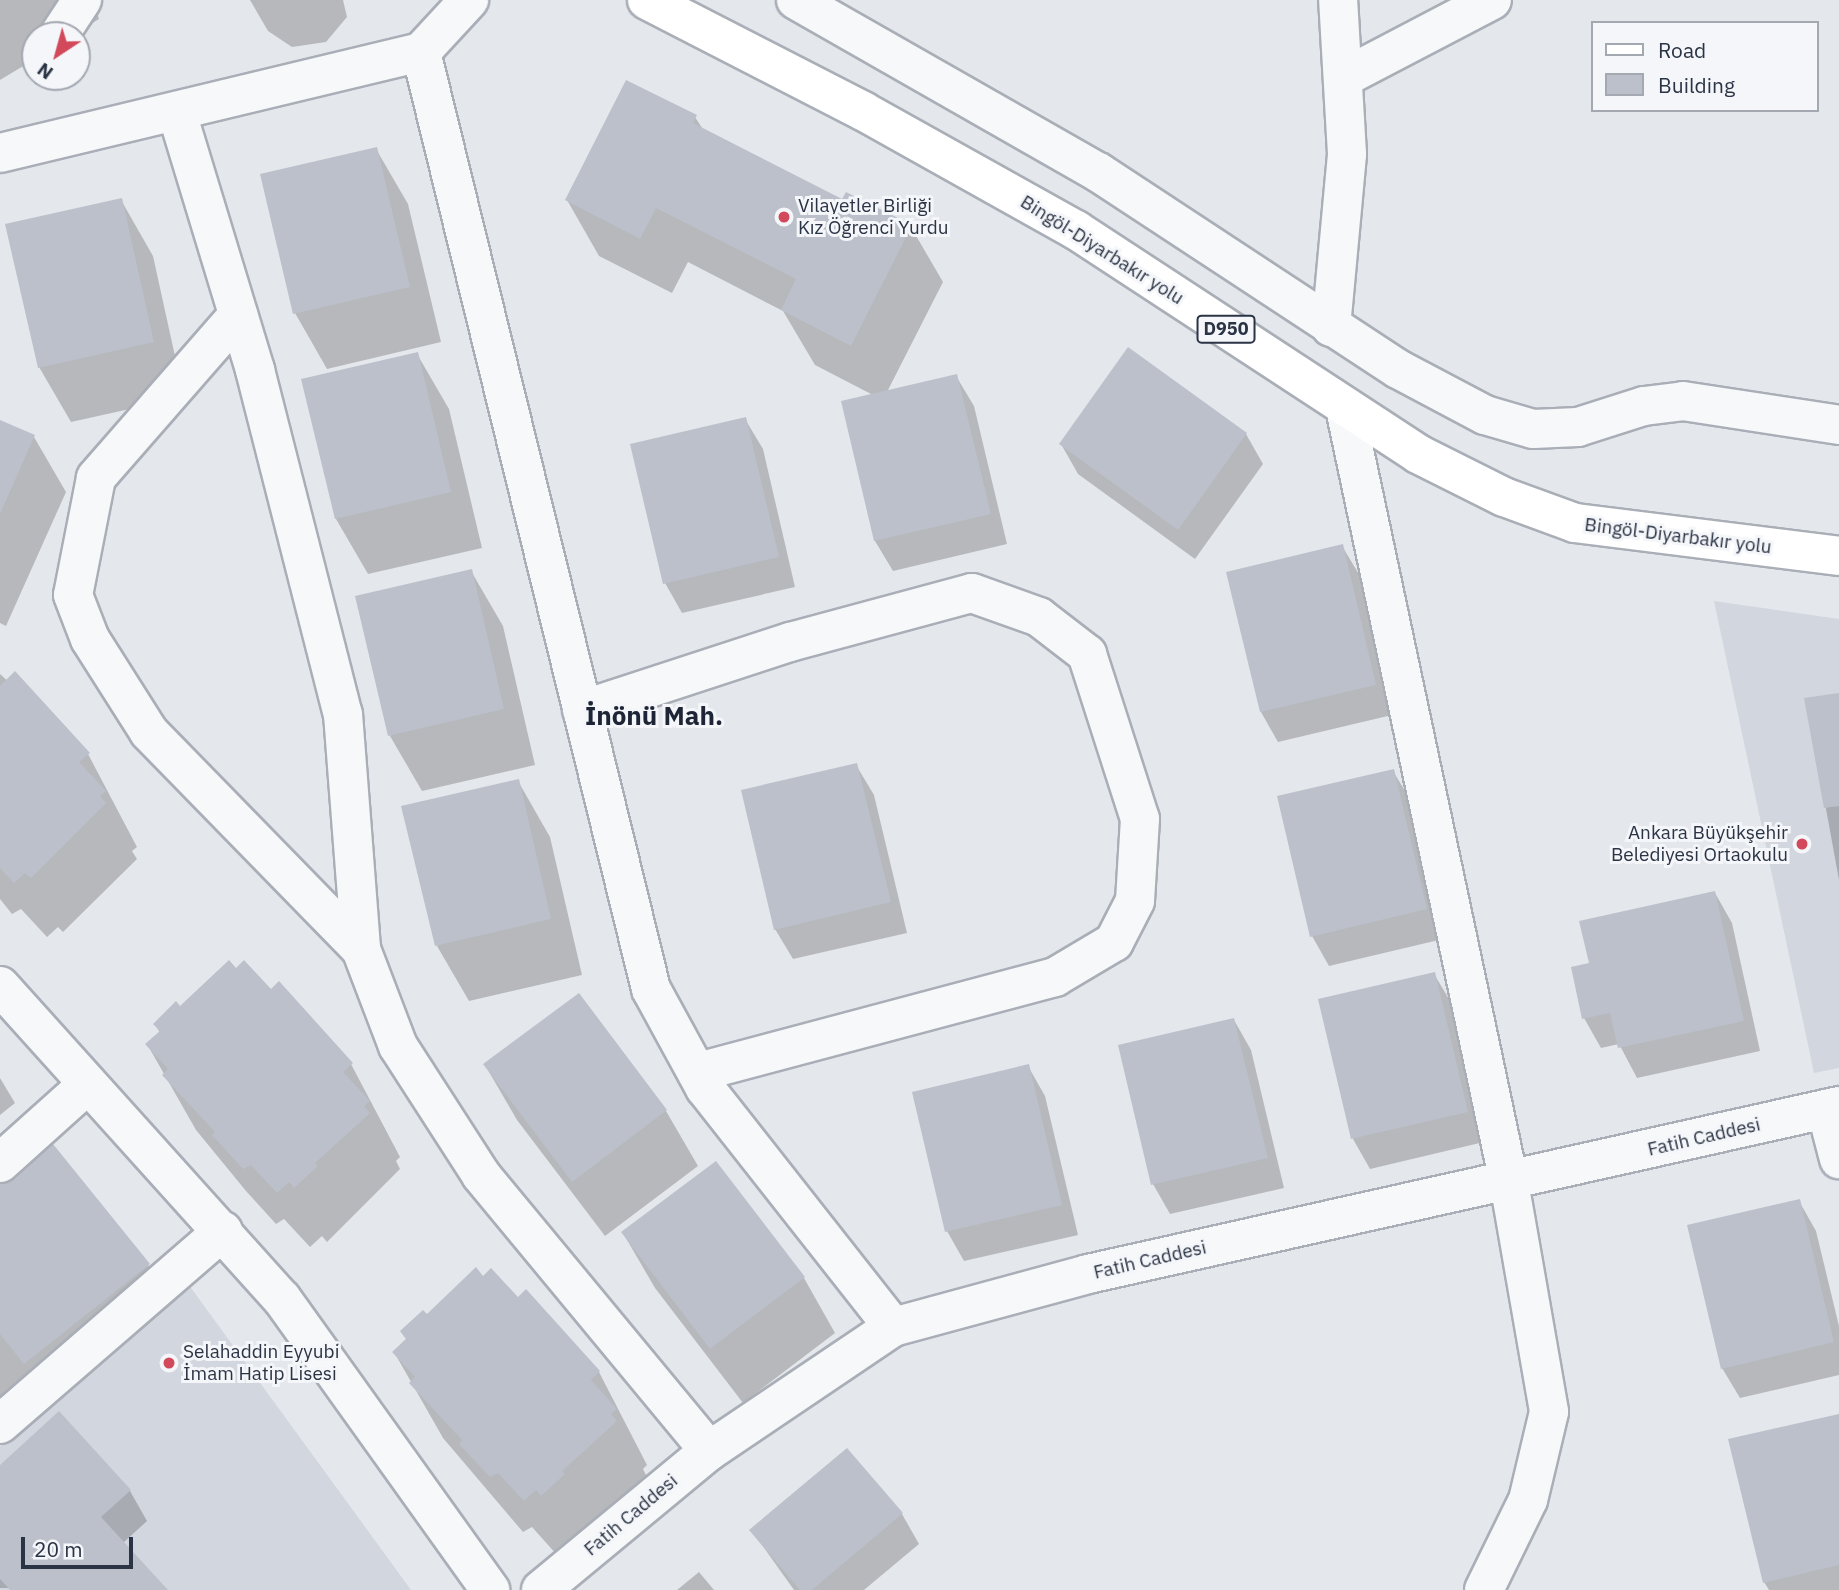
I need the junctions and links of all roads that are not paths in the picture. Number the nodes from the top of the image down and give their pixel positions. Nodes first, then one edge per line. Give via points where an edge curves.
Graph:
1 (82, 0) edge
2 (469, 0) edge
3 (648, 0) edge
4 (796, 0) edge
5 (1338, 0) edge
6 (1492, 0) edge
7 (68, 21) edge
8 (421, 52) junction
9 (1342, 78) junction
10 (177, 114) junction
11 (0, 153) edge
12 (238, 315) junction
13 (1331, 327) junction
14 (1345, 408) junction
15 (1839, 425) edge
16 (1839, 556) edge
17 (582, 710) junction
18 (362, 949) junction
19 (0, 986) edge
20 (697, 1072) junction
21 (88, 1084) junction
22 (1833, 1108) edge
23 (1839, 1159) edge
24 (0, 1163) edge
25 (1509, 1182) junction
26 (223, 1231) junction
27 (893, 1327) junction
28 (0, 1424) edge
29 (709, 1451) junction
30 (490, 1590) edge
31 (541, 1590) edge
32 (1484, 1590) edge

1 - 7 street
2 - 8 street
3 - 14 main road, Bingöl-Diyarbakır yolu / D950 via 863,111 1076,230
4 - 13 street via 1098,173
5 - 9 street
6 - 9 street
8 - 10 street
8 - 17 street
9 - 13 street via 1347,154
10 - 11 street
10 - 12 street
12 - 18 street via 343,714
12 - 18 street via 96,478 73,595 90,639 149,732
13 - 15 street via 1485,415 1533,429 1578,427 1644,406 1682,401
14 - 16 main road, Bingöl-Diyarbakır yolu / D950 via 1418,454 1504,497 1576,523
14 - 25 street
17 - 20 street via 651,989
17 - 20 street via 790,642 972,593 1039,617 1087,654 1140,819 1135,901 1114,942 1055,977
18 - 29 street via 398,1046 481,1175
19 - 21 street
20 - 27 street
21 - 24 street
21 - 26 street
22 - 23 street
22 - 25 street, Fatih Caddesi
25 - 27 street, Fatih Caddesi via 1088,1274
25 - 32 street via 1549,1412 1528,1500
26 - 28 street
26 - 30 street via 289,1309
27 - 29 street, Fatih Caddesi
29 - 31 street, Fatih Caddesi

